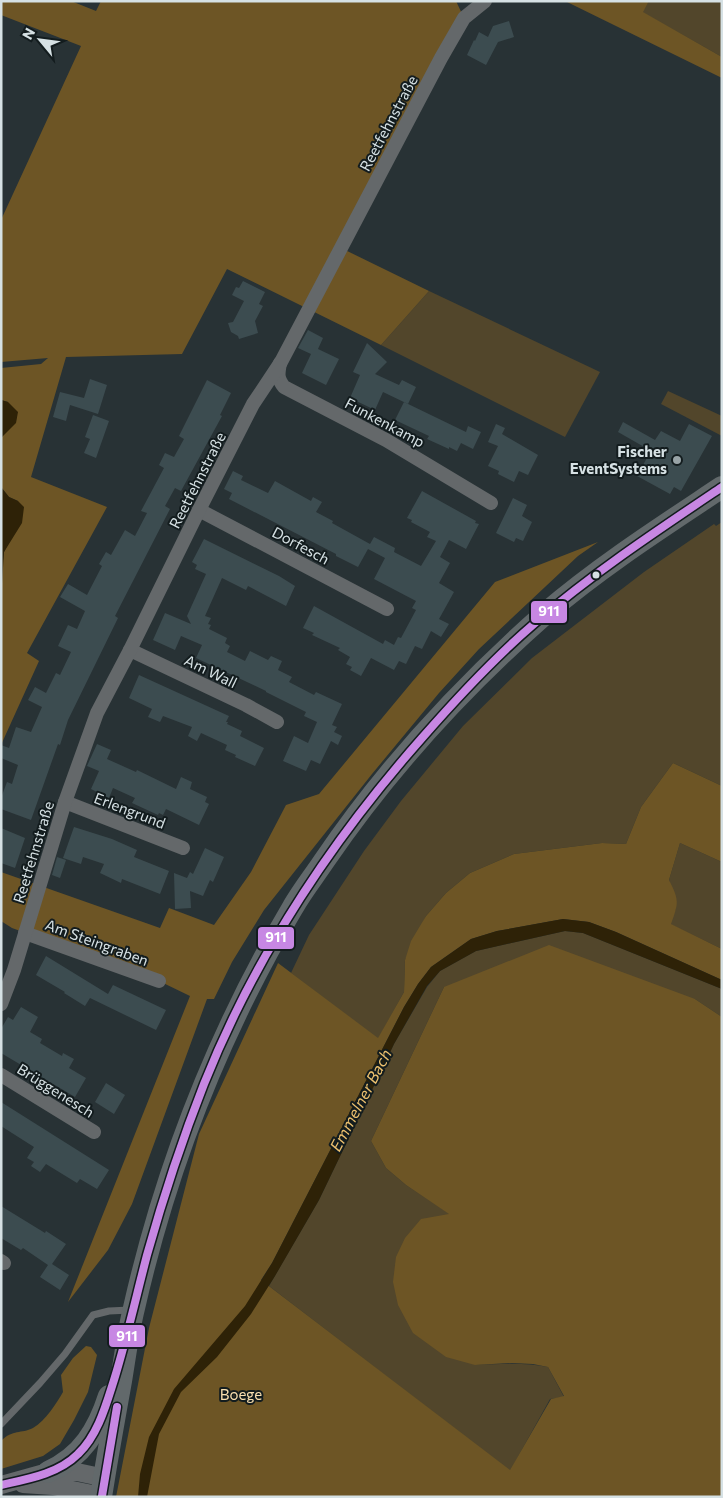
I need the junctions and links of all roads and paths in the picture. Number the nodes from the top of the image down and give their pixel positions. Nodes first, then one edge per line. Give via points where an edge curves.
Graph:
1 (485, 1) edge
2 (280, 362) junction
3 (722, 487) edge
4 (491, 503) dead end
5 (199, 510) junction
6 (388, 609) dead end
7 (130, 650) junction
8 (277, 722) dead end
9 (65, 802) junction
10 (183, 848) dead end
11 (25, 933) junction
12 (159, 981) dead end
13 (1, 1004) edge
14 (1, 1075) edge
15 (94, 1132) dead end
16 (131, 1320) junction
17 (1, 1424) edge
18 (48, 1472) junction
19 (5, 1484) edge
20 (102, 1490) edge

1 - 2 street, Reetfehnstraße via 464,18 456,32
2 - 4 street, Funkenkamp via 277,375 284,387 386,440
2 - 5 street, Reetfehnstraße via 253,404
3 - 16 main road via 596,574 522,635 408,752 350,824 294,905 248,987 206,1081 173,1168
5 - 6 street, Dorfesch
5 - 7 street, Reetfehnstraße
7 - 8 street, Am Wall
7 - 9 street, Reetfehnstraße via 97,713
9 - 10 street, Erlengrund
9 - 11 street, Reetfehnstraße
11 - 12 street, Am Steingraben
11 - 13 street, Reetfehnstraße
14 - 15 street, Brüggenesch
16 - 17 lane via 109,1311 93,1315 65,1354
16 - 18 main road via 108,1400 93,1434 78,1453
16 - 20 main road
18 - 19 street
18 - 20 street via 77,1472
19 - 20 street

